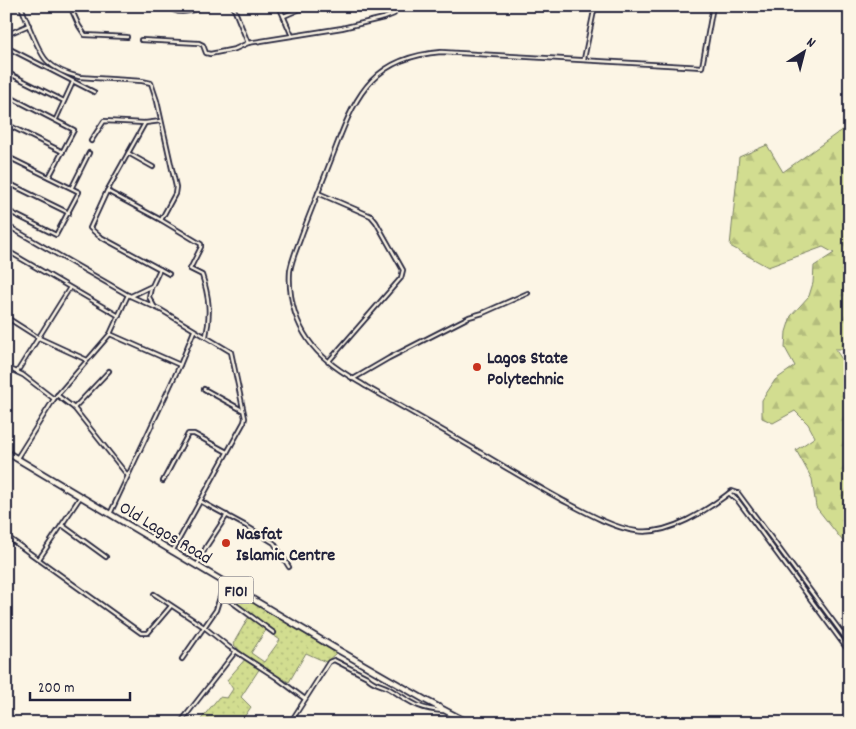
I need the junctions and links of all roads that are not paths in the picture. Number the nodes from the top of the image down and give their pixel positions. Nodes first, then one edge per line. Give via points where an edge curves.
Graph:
1 (21, 6) edge
2 (70, 6) edge
3 (167, 6) edge
4 (204, 6) edge
5 (233, 6) edge
6 (279, 6) edge
7 (306, 6) edge
8 (395, 6) edge
9 (595, 6) edge
10 (713, 6) edge
11 (284, 16) junction
12 (29, 25) junction
13 (6, 35) edge
14 (292, 36) junction
15 (127, 37) dead end
16 (141, 40) dead end
17 (248, 43) junction
18 (6, 47) edge
19 (584, 59) junction
20 (6, 72) edge
21 (73, 82) junction
22 (94, 92) dead end
23 (6, 95) edge
24 (64, 101) junction
25 (56, 120) junction
26 (161, 121) junction
27 (145, 123) junction
28 (6, 124) edge
29 (91, 141) dead end
30 (63, 153) junction
31 (89, 153) dead end
32 (128, 153) junction
33 (6, 157) edge
34 (153, 167) dead end
35 (49, 177) junction
36 (6, 182) edge
37 (72, 187) junction
38 (107, 191) junction
39 (318, 192) junction
40 (6, 210) edge
41 (69, 213) junction
42 (161, 220) junction
43 (6, 225) edge
44 (8, 251) edge
45 (6, 258) edge
46 (160, 269) junction
47 (169, 274) dead end
48 (152, 286) junction
49 (70, 288) junction
50 (528, 292) dead end
51 (130, 295) junction
52 (155, 307) junction
53 (119, 316) junction
54 (6, 317) edge
55 (194, 330) junction
56 (110, 334) junction
57 (206, 336) junction
58 (39, 338) junction
59 (87, 360) junction
60 (328, 362) junction
61 (180, 365) junction
62 (6, 367) edge
63 (109, 371) dead end
64 (17, 372) junction
65 (354, 379) junction
66 (204, 389) dead end
67 (57, 395) junction
68 (54, 399) junction
69 (74, 408) junction
70 (243, 410) junction
71 (6, 452) edge
72 (227, 452) junction
73 (16, 458) junction
74 (128, 477) junction
75 (163, 481) dead end
76 (729, 493) junction
77 (81, 496) junction
78 (200, 501) junction
79 (110, 514) junction
80 (226, 515) junction
81 (62, 525) junction
82 (6, 536) edge
83 (172, 552) junction
84 (106, 557) dead end
85 (39, 559) junction
86 (196, 566) junction
87 (289, 567) dead end
88 (228, 585) junction
89 (154, 594) dead end
90 (221, 594) junction
91 (171, 606) junction
92 (204, 627) junction
93 (274, 633) dead end
94 (850, 644) edge
95 (236, 651) junction
96 (850, 653) edge
97 (182, 660) dead end
98 (305, 699) junction
99 (447, 712) junction
100 (462, 721) edge
101 (180, 723) edge
102 (290, 723) edge
103 (469, 723) edge

1 - 12 street
2 - 15 street via 84,34
3 - 4 street via 186,12
5 - 17 street
6 - 11 street
7 - 11 street
8 - 14 street via 394,14 384,18
9 - 19 street
10 - 19 street via 702,67
11 - 14 street
12 - 13 street
12 - 26 street via 44,57 69,75 151,83
14 - 17 street
16 - 17 street via 199,43 208,54
18 - 21 street
19 - 39 street via 441,52 421,53 396,62 370,81 354,104
20 - 24 street
21 - 22 street
21 - 24 street
23 - 25 street
24 - 25 street
25 - 30 street via 74,130
26 - 27 street
26 - 42 street via 176,187
27 - 29 street via 104,121
27 - 32 street
28 - 30 street
30 - 35 street
31 - 37 street
32 - 34 street
32 - 38 street
33 - 35 street
35 - 37 street
36 - 41 street
37 - 41 street via 78,195
38 - 42 street
38 - 46 street via 90,230
39 - 60 street via 290,269 290,288 301,327 315,350
39 - 60 street via 371,216 403,270 401,278
40 - 41 street via 56,235
42 - 57 street via 200,244 190,269 202,275 208,296 210,307
43 - 51 street
44 - 45 street
44 - 49 street
46 - 47 street
46 - 48 street
48 - 51 street
48 - 52 street via 150,297
49 - 53 street
49 - 58 street
50 - 65 street via 469,317
51 - 52 street
51 - 53 street
52 - 55 street
53 - 56 street
54 - 58 street
55 - 57 street
55 - 61 street
56 - 59 street
56 - 61 street
57 - 70 street via 231,352
58 - 59 street
58 - 64 street
59 - 67 street
60 - 65 street
61 - 74 street
62 - 64 street
63 - 69 street
64 - 68 street
65 - 76 street via 551,494 591,515 637,532 677,525
66 - 70 street
67 - 68 street
67 - 69 street
68 - 73 street
69 - 74 street
70 - 72 street via 244,422
71 - 73 main road, Old Lagos Road / F101
72 - 75 street via 194,434 188,434
72 - 78 street
73 - 77 main road, Old Lagos Road / F101
74 - 79 street
76 - 94 street via 738,492
76 - 96 street
77 - 79 main road, Old Lagos Road / F101
77 - 81 street
78 - 80 street
78 - 83 street
79 - 83 main road, Old Lagos Road / F101
80 - 86 street
80 - 87 street via 274,543
81 - 84 street
81 - 85 street
82 - 85 street
83 - 86 main road, Old Lagos Road / F101
85 - 91 street via 141,633 148,633
86 - 88 main road, Old Lagos Road / F101
88 - 90 street
88 - 99 main road, Old Lagos Road / F101
89 - 91 street
90 - 92 street via 216,610
90 - 93 street
91 - 92 street
92 - 95 street
92 - 97 street
95 - 98 street
95 - 101 street
98 - 99 street via 334,660 419,708
98 - 102 street
99 - 100 main road, Old Lagos Road / F101
100 - 103 main road, Old Lagos Road / F101

